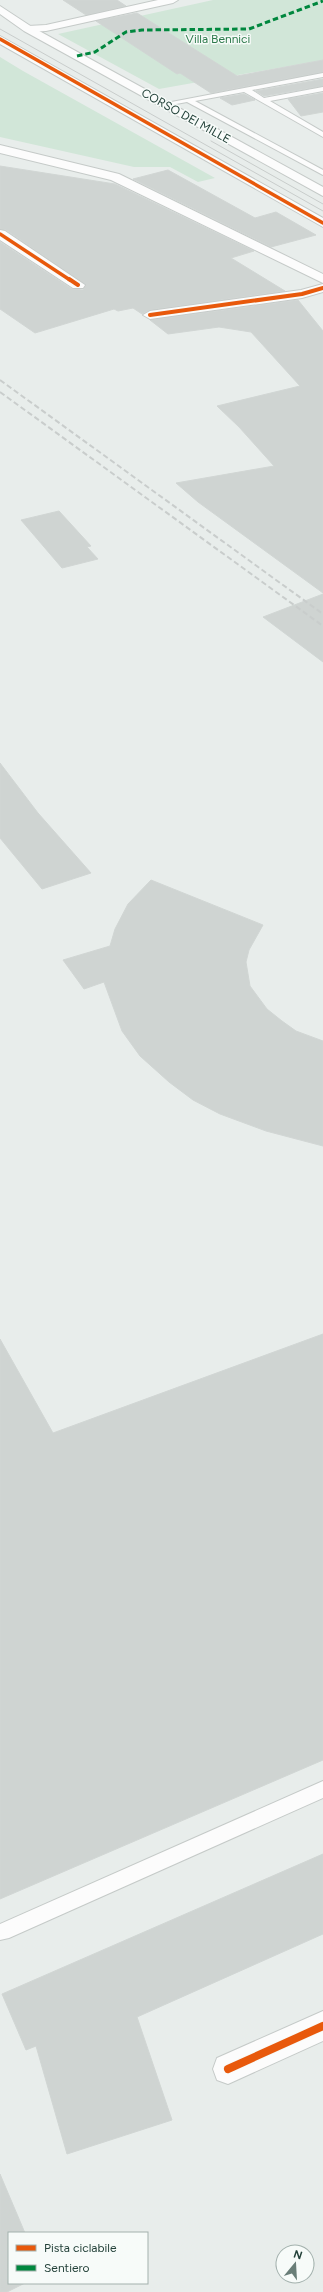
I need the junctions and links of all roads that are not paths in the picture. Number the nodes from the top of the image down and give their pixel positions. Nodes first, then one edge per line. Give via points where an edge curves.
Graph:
1 (173, 0) edge
2 (0, 9) edge
3 (28, 29) junction
4 (4, 33) edge
5 (323, 75) edge
6 (323, 89) edge
7 (246, 90) junction
8 (188, 100) junction
9 (264, 100) junction
10 (165, 104) junction
11 (323, 128) edge
12 (313, 130) junction
13 (323, 136) edge
14 (0, 150) edge
15 (323, 174) edge
16 (323, 192) edge
17 (323, 224) edge
18 (0, 234) edge
19 (317, 274) edge
20 (323, 280) edge
21 (78, 285) dead end
22 (323, 288) edge
23 (150, 315) dead end
24 (323, 1790) edge
25 (2, 1932) dead end
26 (323, 2026) edge
27 (228, 2069) dead end

1 - 3 street via 46,28
2 - 3 street, CORSO DEI MILLE
3 - 4 street
3 - 10 street, CORSO DEI MILLE
4 - 17 street
5 - 7 lane
6 - 9 lane
7 - 8 lane
7 - 9 lane
8 - 10 lane
8 - 15 lane
9 - 12 lane
10 - 16 street, CORSO DEI MILLE
11 - 12 lane
12 - 13 lane
14 - 19 street via 115,177
18 - 21 street
19 - 20 street
22 - 23 street via 302,294
24 - 25 lane
26 - 27 street

